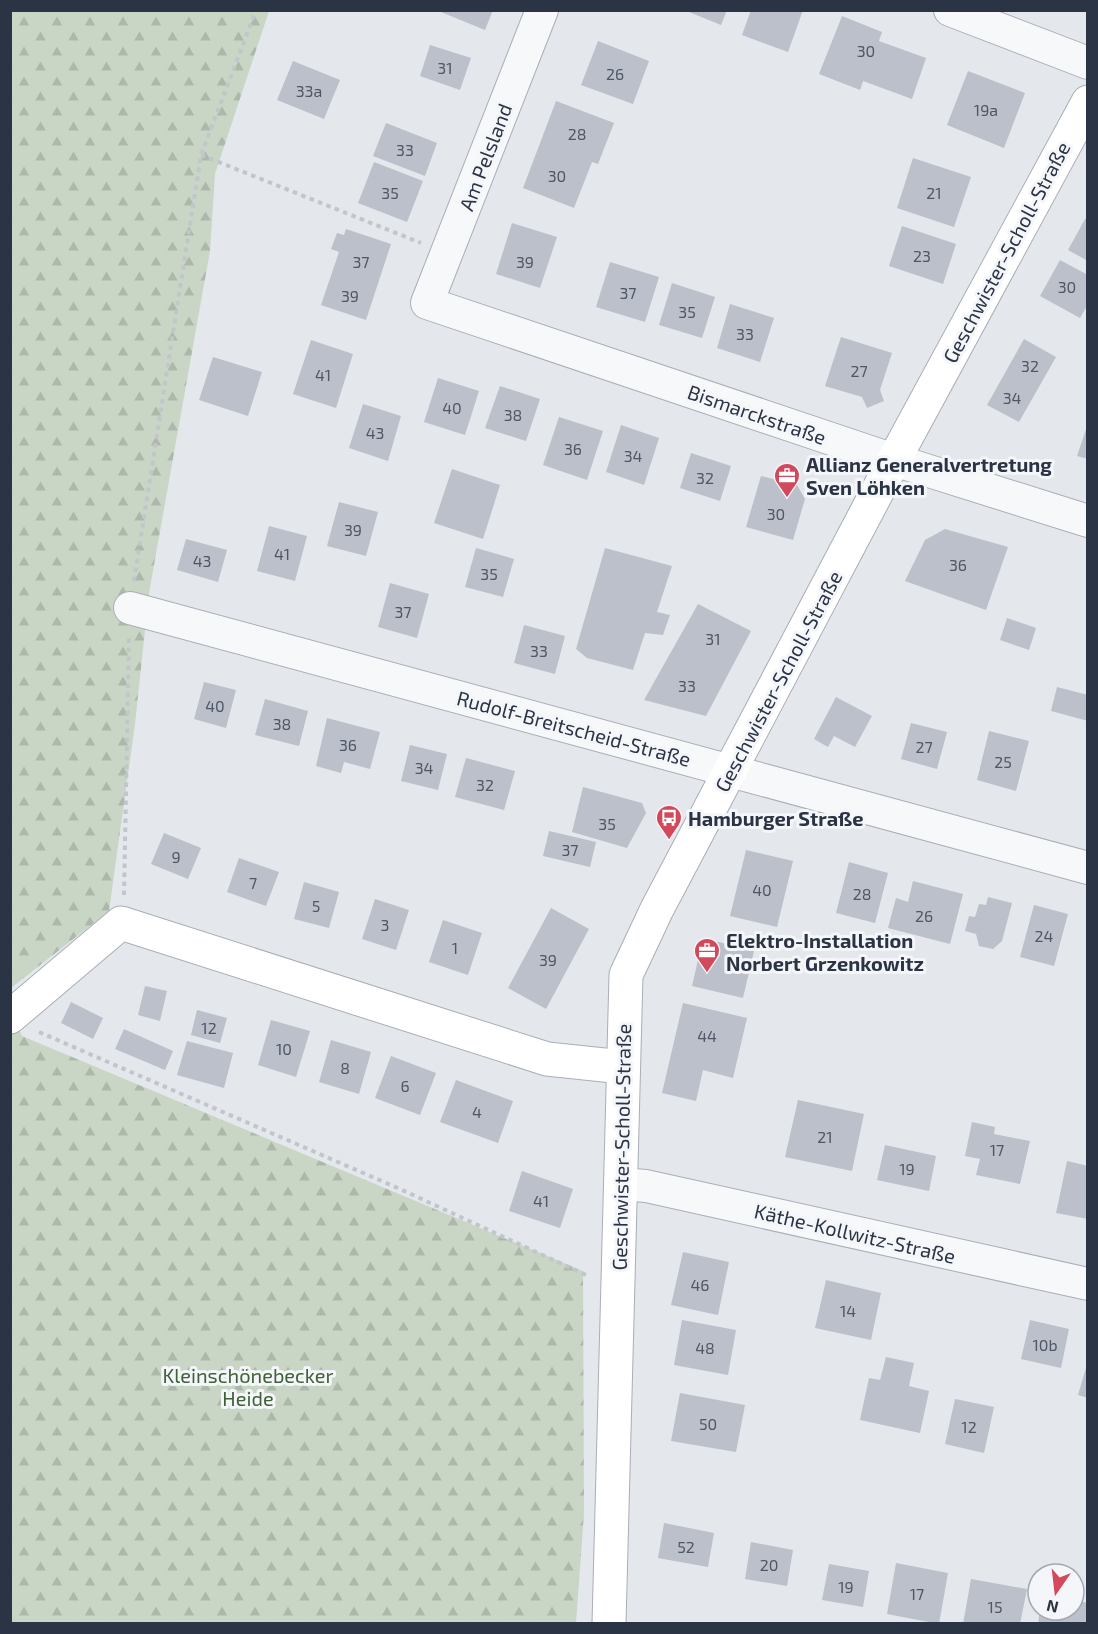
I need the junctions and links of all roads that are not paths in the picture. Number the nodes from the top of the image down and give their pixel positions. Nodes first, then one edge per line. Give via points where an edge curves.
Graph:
1 (542, 10) edge
2 (950, 10) edge
3 (1088, 63) edge
4 (1088, 102) edge
5 (427, 303) joint
6 (894, 460) junction
7 (1088, 521) edge
8 (130, 608) road end
9 (730, 771) junction
10 (1088, 868) edge
11 (21, 1023) edge
12 (623, 1067) junction
13 (621, 1184) junction
14 (1088, 1284) edge
15 (618, 1623) edge

1 - 5 street, Am Pelsland
2 - 3 street
4 - 6 street, Geschwister-Scholl-Straße
5 - 6 street, Bismarckstraße
6 - 7 street, Bismarckstraße
6 - 9 street, Geschwister-Scholl-Straße
8 - 9 street, Rudolf-Breitscheid-Straße
9 - 10 street, Rudolf-Breitscheid-Straße
9 - 12 street, Geschwister-Scholl-Straße via 626,975
11 - 12 street via 122,923 547,1059
12 - 13 street, Geschwister-Scholl-Straße
13 - 14 street, Käthe-Kollwitz-Straße via 646,1186
13 - 15 street, Geschwister-Scholl-Straße

